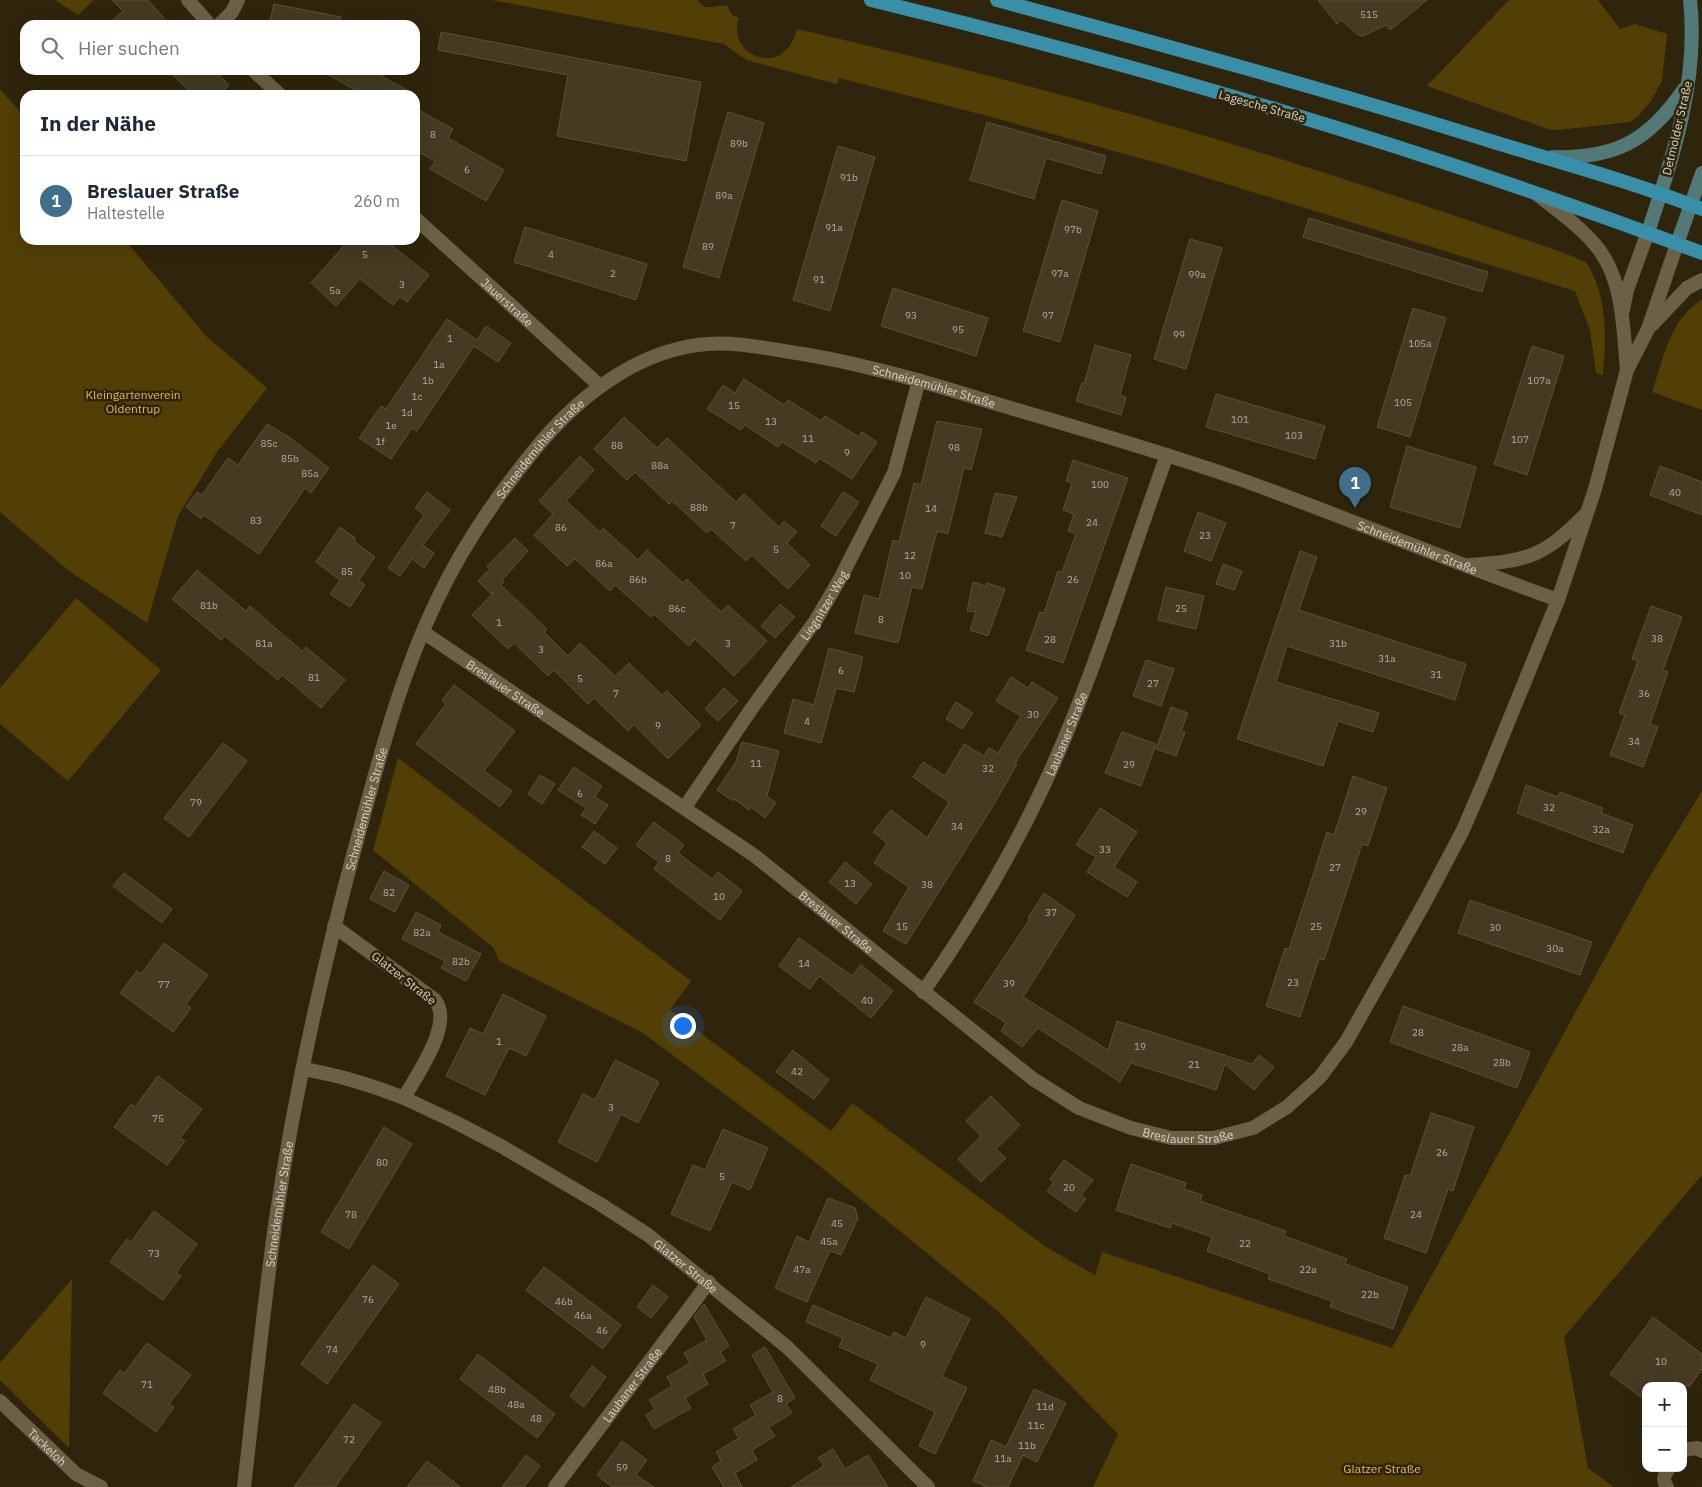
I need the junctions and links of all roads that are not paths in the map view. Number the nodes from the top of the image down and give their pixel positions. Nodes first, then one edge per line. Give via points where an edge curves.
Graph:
1 (188, 0) edge
2 (238, 0) edge
3 (871, 0) edge
4 (997, 0) edge
5 (1690, 0) edge
6 (206, 20) edge
7 (224, 20) edge
8 (258, 75) edge
9 (1689, 82) junction
10 (275, 90) edge
11 (1542, 157) junction
12 (1702, 173) edge
13 (1533, 191) junction
14 (1660, 195) junction
15 (1697, 207) edge
16 (420, 223) edge
17 (1648, 232) junction
18 (1678, 244) junction
19 (1702, 253) edge
20 (1702, 280) edge
21 (1622, 318) junction
22 (1648, 329) junction
23 (1627, 370) junction
24 (919, 380) junction
25 (600, 386) junction
26 (1166, 455) junction
27 (1588, 511) junction
28 (1464, 565) junction
29 (1558, 600) junction
30 (423, 632) junction
31 (685, 807) junction
32 (334, 926) junction
33 (923, 992) junction
34 (303, 1069) junction
35 (404, 1098) junction
36 (708, 1282) junction
37 (0, 1400) edge
38 (1687, 1449) edge
39 (1702, 1451) edge
40 (1666, 1472) edge
41 (920, 1484) edge
42 (101, 1487) edge
43 (244, 1487) edge
44 (555, 1487) edge
45 (1667, 1487) edge

1 - 6 street
2 - 7 street
3 - 13 main road, Lagesche Straße via 988,28 1178,82 1397,146
4 - 11 main road via 1354,98
5 - 9 main road, Detmolder Straße via 1693,44
8 - 10 street
9 - 11 main road via 1658,122 1629,144 1607,153 1580,158
9 - 14 main road, Detmolder Straße
11 - 14 main road
12 - 15 main road
13 - 17 main road, Lagesche Straße
13 - 21 street, Breslauer Straße via 1577,227 1601,252 1614,279
14 - 15 main road
14 - 17 main road, Detmolder Straße
15 - 18 main road
16 - 25 street, Jauerstraße
17 - 18 main road
17 - 21 street, Breslauer Straße via 1627,290
18 - 19 main road
18 - 22 street, Breslauer Straße
20 - 22 street, Breslauer Straße via 1687,288
21 - 23 street, Breslauer Straße
22 - 23 street, Breslauer Straße
23 - 27 street, Breslauer Straße
24 - 25 street, Schneidemühler Straße via 821,357 716,344 672,350 642,362
24 - 26 street, Schneidemühler Straße
24 - 31 street, Liegnitzer Weg via 894,473 842,577 816,620
25 - 30 street, Schneidemühler Straße via 576,404 553,428 503,489 462,552
26 - 28 street, Schneidemühler Straße
26 - 33 street, Laubaner Straße via 1081,694 1044,784 994,883
27 - 28 street via 1558,542 1539,552 1517,561
27 - 29 street, Breslauer Straße
28 - 29 street, Schneidemühler Straße
29 - 33 street, Breslauer Straße via 1463,830 1346,1042 1320,1077 1287,1107 1253,1128 1214,1138 1171,1138 1131,1128 1079,1108 1033,1079
30 - 31 street, Breslauer Straße
30 - 32 street, Schneidemühler Straße via 410,662 376,771
31 - 33 street, Breslauer Straße via 755,856
32 - 34 street, Schneidemühler Straße
32 - 35 street, Glatzer Straße via 425,991 439,1005 440,1028
34 - 35 street, Glatzer Straße via 370,1085
34 - 43 street, Schneidemühler Straße via 275,1225
35 - 36 street, Glatzer Straße via 493,1142 600,1204 648,1235
36 - 41 street, Glatzer Straße via 787,1347
36 - 44 street, Laubaner Straße
37 - 42 street, Tackeloh via 76,1474
38 - 39 street
40 - 45 street via 1664,1482

